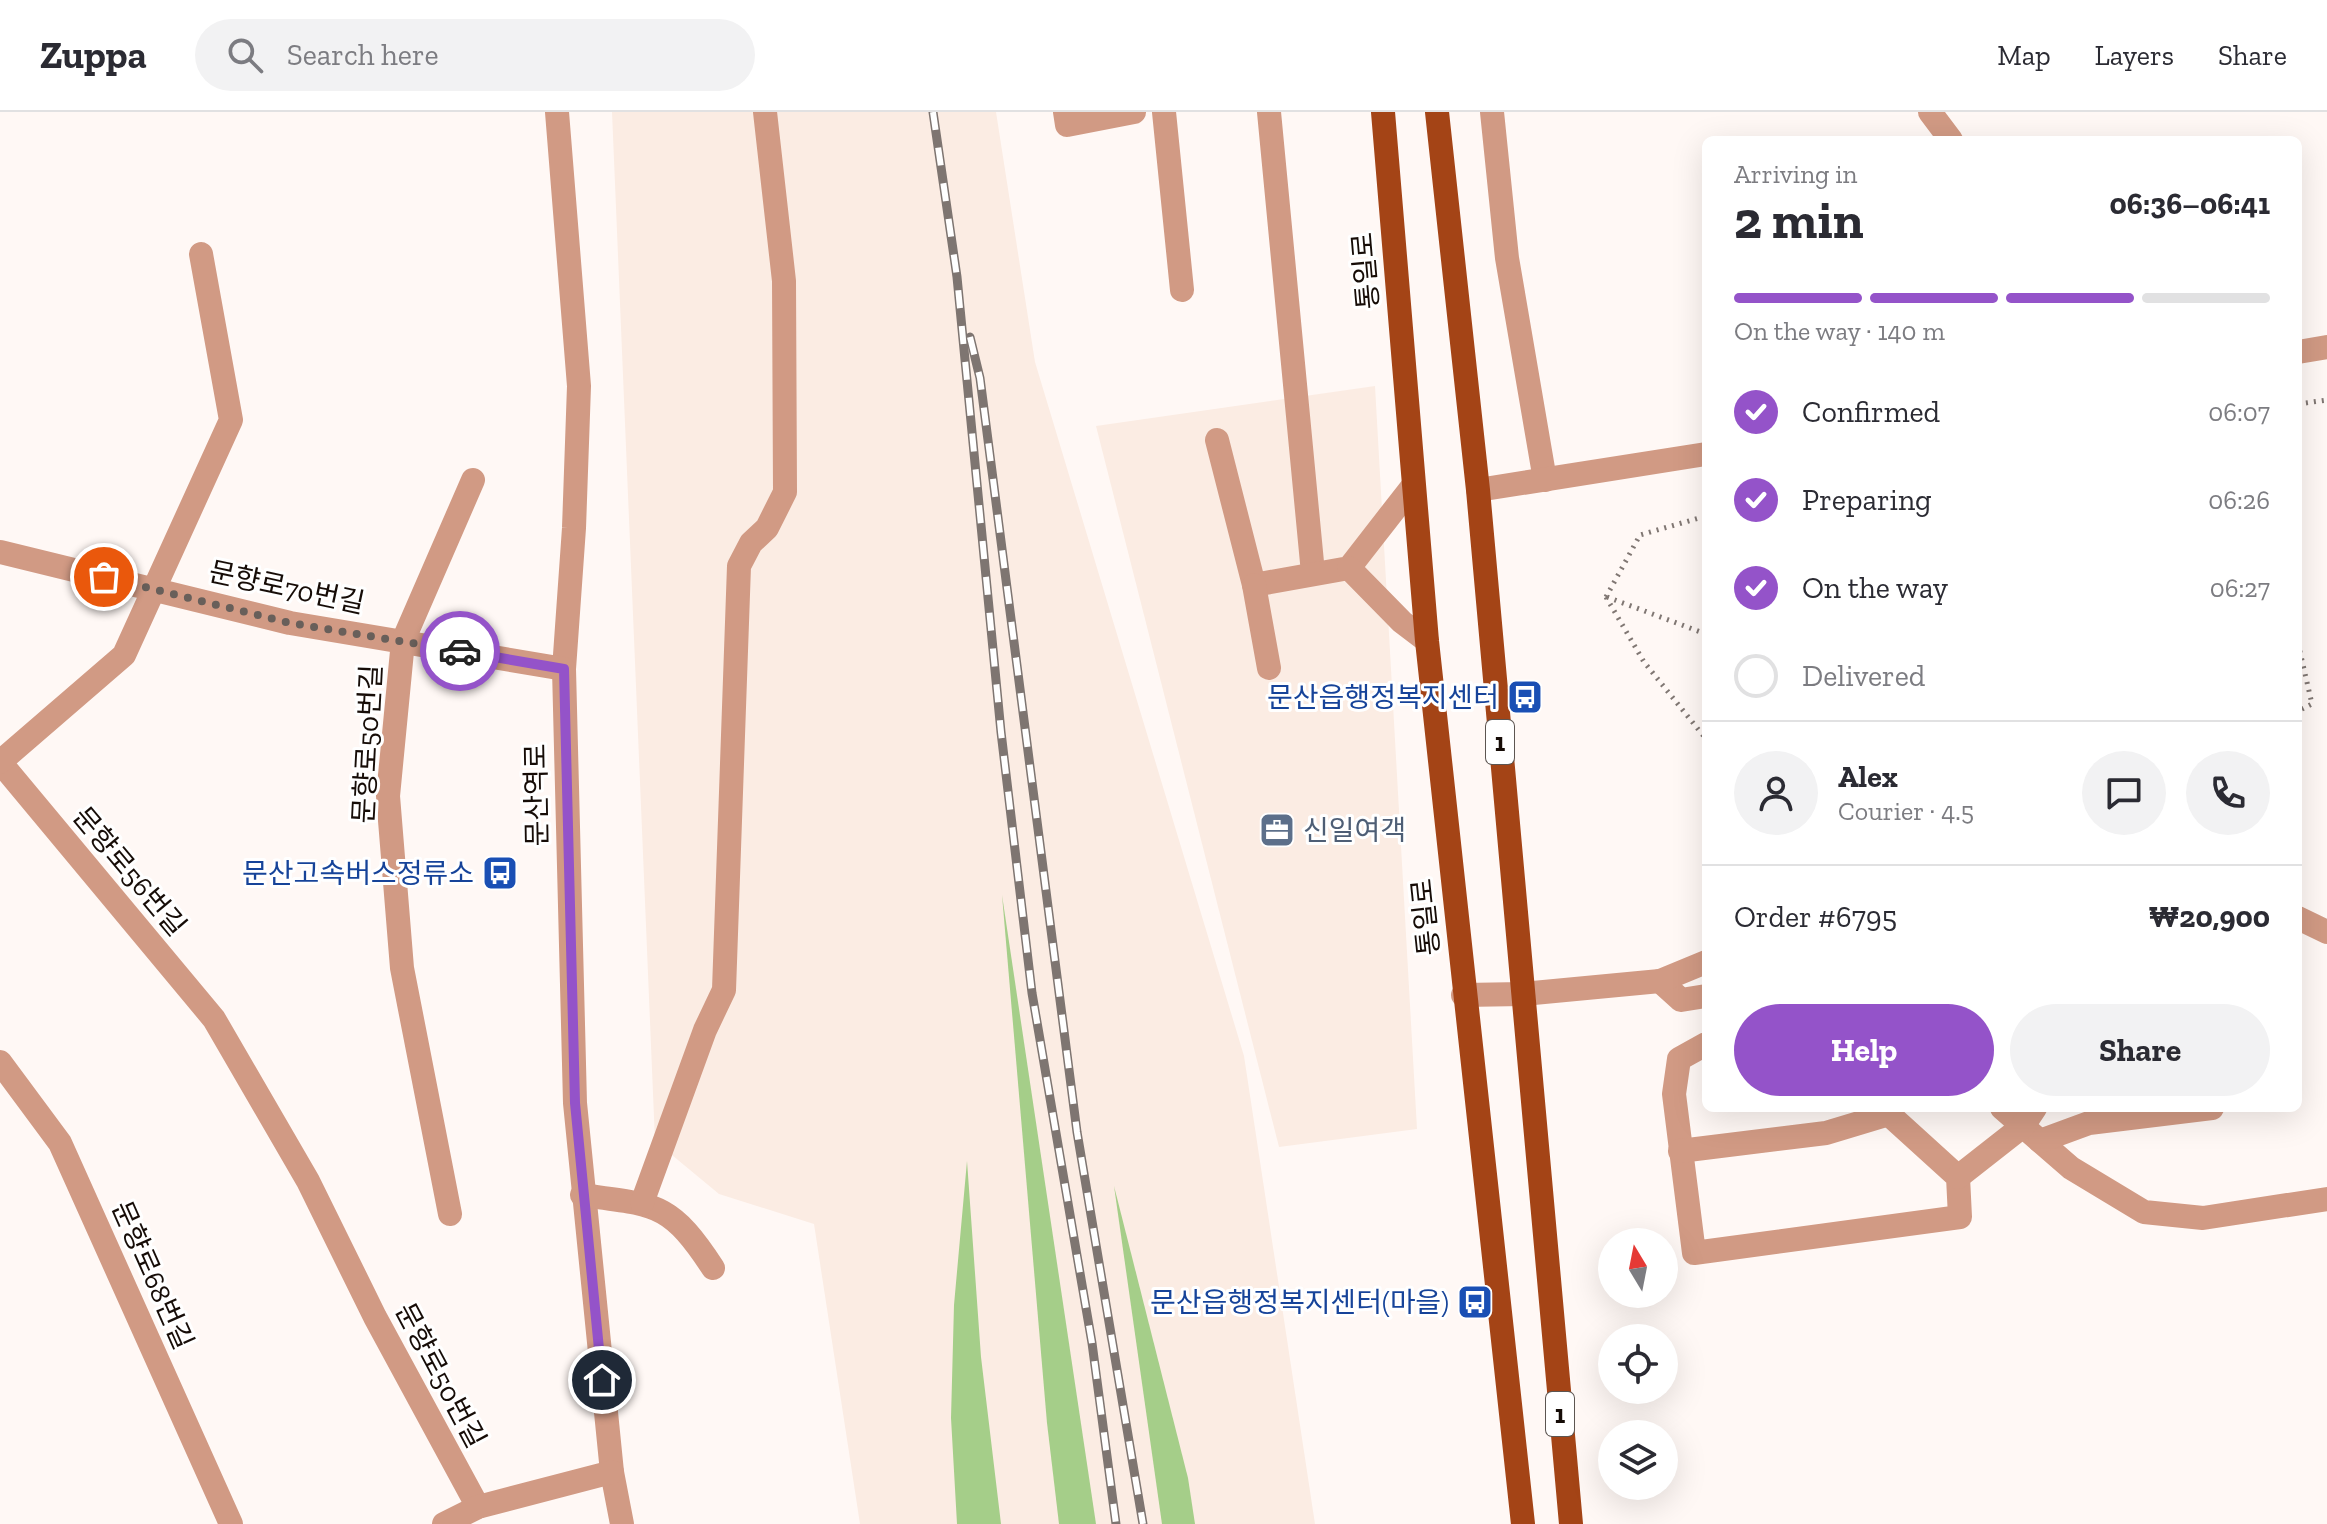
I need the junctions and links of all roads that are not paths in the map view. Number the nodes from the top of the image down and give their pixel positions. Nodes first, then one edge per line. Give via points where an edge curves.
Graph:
1 (557, 112) edge
2 (765, 112) edge
3 (1065, 112) edge
4 (1134, 112) edge
5 (1164, 112) edge
6 (1269, 112) edge
7 (1383, 112) edge
8 (1437, 112) edge
9 (1492, 112) edge
10 (1930, 112) edge
11 (1948, 136) edge
12 (201, 254) dead end
13 (1182, 290) dead end
14 (2327, 347) edge
15 (2302, 351) edge
16 (1217, 440) dead end
17 (1702, 455) edge
18 (473, 480) dead end
19 (1545, 480) junction
20 (1412, 487) junction
21 (1478, 490) junction
22 (0, 552) edge
23 (1349, 568) junction
24 (1313, 573) junction
25 (1254, 585) junction
26 (156, 589) junction
27 (403, 641) junction
28 (1427, 641) junction
29 (1269, 668) dead end
30 (564, 669) junction
31 (0, 762) edge
32 (2302, 920) edge
33 (2327, 932) edge
34 (1702, 964) edge
35 (1660, 981) junction
36 (1523, 994) junction
37 (1463, 995) junction
38 (1702, 997) edge
39 (214, 1019) joint
40 (1702, 1046) edge
41 (0, 1062) edge
42 (1883, 1112) edge
43 (1887, 1112) edge
44 (2009, 1112) edge
45 (2179, 1112) edge
46 (2033, 1125) edge
47 (1680, 1151) junction
48 (1958, 1177) junction
49 (582, 1195) junction
50 (2327, 1199) edge
51 (642, 1203) junction
52 (450, 1214) dead end
53 (713, 1268) dead end
54 (612, 1472) junction
55 (478, 1507) junction
56 (231, 1524) edge
57 (444, 1524) edge
58 (622, 1524) edge
59 (1523, 1524) edge
60 (1571, 1524) edge

1 - 30 street, 문산역로 via 579,386
2 - 51 street via 784,281 785,492 739,566 724,990
3 - 4 street via 1067,125
5 - 13 street
6 - 24 street
7 - 20 main road, 통일로 / 1
8 - 21 main road, 1
9 - 19 street via 1507,258
10 - 11 street
12 - 26 street, 문향로56번길 via 231,420
14 - 15 street
16 - 25 street
17 - 19 street
18 - 27 street, 문향로50번길
19 - 21 street
20 - 23 street
20 - 28 main road, 통일로 / 1
21 - 36 main road, 1
22 - 26 street, 문향로70번길
23 - 24 street
23 - 28 street
24 - 25 street
25 - 29 street
26 - 27 street, 문향로70번길 via 290,623
26 - 31 street, 문향로56번길 via 124,655
27 - 30 street, 문향로70번길
27 - 52 street, 문향로50번길 via 388,796 400,953
28 - 37 main road, 통일로 / 1
30 - 49 street, 문산역로 via 568,938
31 - 39 street, 문향로56번길
32 - 33 street
34 - 35 street
35 - 36 street
35 - 38 street via 1681,1000
36 - 37 street
36 - 60 main road, 1
37 - 59 main road, 통일로 / 1
39 - 55 street, 문향로50번길 via 308,1181
40 - 47 street via 1679,1059 1674,1094
41 - 56 street, 문향로68번길 via 60,1143
42 - 47 street via 1826,1133
43 - 48 street
44 - 46 street
45 - 46 street
46 - 48 street
46 - 50 street via 2071,1168 2144,1212 2203,1218
47 - 48 street via 1694,1253 1960,1217
49 - 51 street
49 - 54 street, 문산역로
51 - 53 street via 677,1219
54 - 55 street
54 - 58 street, 문산역로
55 - 57 street

